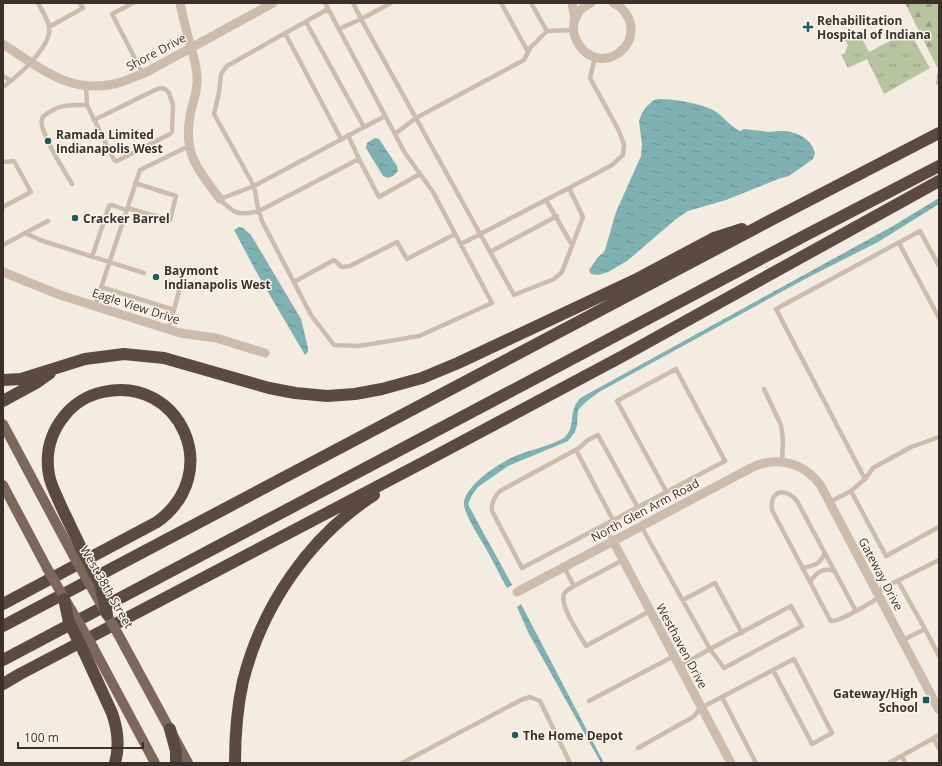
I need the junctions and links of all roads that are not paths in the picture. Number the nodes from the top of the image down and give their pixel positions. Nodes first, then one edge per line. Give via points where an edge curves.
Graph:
1 (46, 3) edge
2 (80, 3) edge
3 (133, 3) edge
4 (180, 3) edge
5 (273, 3) edge
6 (325, 3) edge
7 (353, 3) edge
8 (391, 3) edge
9 (501, 3) edge
10 (531, 3) edge
11 (572, 3) edge
12 (591, 3) edge
13 (613, 3) edge
14 (39, 5) edge
15 (328, 9) junction
16 (361, 19) junction
17 (576, 19) junction
18 (306, 22) junction
19 (49, 27) junction
20 (339, 29) junction
21 (574, 30) junction
22 (546, 31) junction
23 (285, 33) junction
24 (3, 44) edge
25 (191, 47) junction
26 (528, 52) junction
27 (595, 57) junction
28 (31, 63) junction
29 (143, 74) junction
30 (3, 76) edge
31 (11, 81) junction
32 (86, 86) junction
33 (3, 87) edge
34 (87, 105) junction
35 (385, 116) junction
36 (416, 118) junction
37 (94, 120) junction
38 (364, 127) junction
39 (939, 133) edge
40 (395, 134) junction
41 (348, 135) junction
42 (341, 139) junction
43 (190, 146) junction
44 (359, 159) junction
45 (3, 162) edge
46 (939, 166) edge
47 (420, 174) junction
48 (939, 181) edge
49 (135, 183) junction
50 (72, 184) dead end
51 (254, 186) junction
52 (569, 188) junction
53 (220, 199) junction
54 (546, 200) junction
55 (3, 208) edge
56 (127, 209) junction
57 (259, 211) junction
58 (557, 216) junction
59 (771, 220) junction
60 (48, 221) dead end
61 (25, 233) junction
62 (455, 234) junction
63 (480, 235) junction
64 (899, 243) junction
65 (461, 244) junction
66 (3, 245) edge
67 (572, 245) junction
68 (490, 252) junction
69 (92, 257) junction
70 (109, 263) junction
71 (939, 266) edge
72 (3, 272) edge
73 (144, 273) dead end
74 (167, 281) dead end
75 (294, 282) junction
76 (101, 287) junction
77 (95, 306) junction
78 (174, 310) junction
79 (939, 318) edge
80 (168, 329) junction
81 (265, 353) dead end
82 (59, 367) junction
83 (3, 380) edge
84 (764, 389) dead end
85 (3, 401) edge
86 (3, 424) edge
87 (939, 438) edge
88 (576, 450) junction
89 (424, 462) junction
90 (785, 462) junction
91 (865, 480) junction
92 (3, 485) edge
93 (666, 491) junction
94 (851, 491) junction
95 (830, 502) junction
96 (637, 506) junction
97 (612, 520) junction
98 (604, 525) junction
99 (641, 526) junction
100 (939, 527) edge
101 (613, 541) junction
102 (78, 552) junction
103 (825, 553) junction
104 (623, 560) junction
105 (939, 560) edge
106 (564, 567) junction
107 (802, 568) junction
108 (834, 570) junction
109 (898, 581) junction
110 (810, 582) junction
111 (574, 586) junction
112 (517, 592) dead end
113 (878, 594) junction
114 (64, 599) joint
115 (683, 600) junction
116 (3, 604) edge
117 (650, 611) junction
118 (856, 611) junction
119 (107, 614) joint
120 (3, 626) edge
121 (924, 630) junction
122 (742, 633) junction
123 (902, 640) junction
124 (710, 649) junction
125 (88, 650) junction
126 (674, 656) junction
127 (939, 656) edge
128 (3, 660) edge
129 (679, 666) junction
130 (773, 670) junction
131 (3, 684) edge
132 (722, 697) junction
133 (589, 701) dead end
134 (701, 708) junction
135 (939, 710) edge
136 (170, 729) junction
137 (939, 735) edge
138 (934, 739) junction
139 (638, 748) dead end
140 (939, 749) edge
141 (902, 756) junction
142 (115, 763) edge
143 (155, 763) edge
144 (176, 763) edge
145 (188, 763) edge
146 (235, 763) edge
147 (402, 763) edge
148 (570, 763) edge
149 (731, 763) edge
150 (756, 763) edge
151 (889, 763) edge
152 (905, 763) edge

1 - 14 lane
2 - 19 lane via 83,8
3 - 29 lane via 112,14
4 - 25 street
5 - 25 street, Shore Drive
6 - 15 lane
7 - 16 lane
8 - 16 lane
9 - 26 lane
10 - 22 lane
11 - 17 street
12 - 17 street via 583,8
13 - 27 street via 622,8 628,17 631,27 629,39 618,54 607,58
14 - 19 lane
15 - 18 lane
15 - 20 lane
16 - 20 lane
16 - 36 lane
17 - 21 street
18 - 23 lane
18 - 38 lane
19 - 28 lane via 47,39
20 - 35 lane
21 - 22 lane
21 - 27 street via 579,46
22 - 26 lane
23 - 42 lane
23 - 51 lane via 227,66 221,74 214,114
24 - 28 street, Shore Drive
25 - 29 street, Shore Drive
25 - 43 street via 198,79 188,128
26 - 36 lane via 524,60
27 - 52 lane via 590,78 618,129 624,144 622,155 612,165
28 - 31 lane
28 - 32 street, Shore Drive via 51,76
29 - 32 street, Shore Drive via 116,84
30 - 31 lane
31 - 33 lane
32 - 34 lane
34 - 37 lane
34 - 50 lane via 62,106 42,118 42,130
35 - 38 lane
35 - 40 lane
36 - 40 lane
36 - 63 lane
37 - 37 lane via 114,160 117,161 172,132 173,101 165,89 160,88
38 - 41 lane
39 - 59 highway
40 - 47 lane
41 - 42 lane
41 - 44 lane
42 - 51 lane
43 - 49 lane via 140,170
43 - 53 street via 192,160
44 - 47 lane via 379,197
44 - 57 lane
45 - 55 lane via 14,161 31,192
46 - 128 highway
47 - 62 lane via 433,192
48 - 89 highway via 628,353
49 - 56 lane
49 - 56 lane via 176,196 170,220
51 - 53 lane
51 - 57 lane
52 - 54 lane
52 - 67 lane via 583,217
53 - 57 lane via 230,210 238,214
54 - 58 lane
54 - 63 lane
56 - 69 lane via 109,206
56 - 70 lane
57 - 75 lane
58 - 67 lane
58 - 68 lane
59 - 82 highway via 714,238 635,280 458,363 422,378 382,390 309,395 269,388 164,358 135,354 85,359
59 - 120 highway
60 - 61 lane
61 - 66 lane
61 - 69 lane
62 - 65 lane
62 - 75 lane via 407,259 397,242 350,266 342,267 334,260
63 - 65 lane
63 - 68 lane
64 - 71 lane via 920,231
64 - 79 lane
64 - 91 lane via 776,310
65 - 75 lane via 492,303 419,336 359,346 334,345 311,315
67 - 68 lane via 562,272 554,279 514,295
69 - 70 lane
70 - 73 lane
70 - 76 lane
72 - 77 street, Eagle View Drive
74 - 78 lane via 175,284 179,291
76 - 77 lane
76 - 78 lane
77 - 80 street, Eagle View Drive
78 - 80 lane
80 - 81 street, Eagle View Drive via 182,334 216,338
82 - 83 highway via 21,379
82 - 85 highway
84 - 90 lane via 781,425
86 - 102 main road, West 38th Street
87 - 91 lane via 911,447 873,468
88 - 96 lane via 598,435
88 - 97 lane
88 - 98 lane via 500,491 494,497 492,511 522,568
89 - 131 highway
89 - 146 highway via 367,499 345,517 322,538 286,584 259,635 245,676 236,730
90 - 95 street, Gateway Drive via 799,466 812,475
90 - 99 street, North Glen Arm Road via 766,462 755,466
91 - 94 lane
92 - 114 main road, bridge
93 - 93 lane via 725,461 676,369 617,401
93 - 96 lane
94 - 95 lane
94 - 100 lane via 886,556
95 - 113 street, Gateway Drive
96 - 97 lane
97 - 98 lane
98 - 101 lane
99 - 101 street, North Glen Arm Road
99 - 115 lane
101 - 104 street, Westhaven Drive
101 - 106 street, North Glen Arm Road
102 - 116 highway via 50,481 48,456 53,435 68,411 91,395 119,390 146,395 165,406 175,416 188,441 191,455 189,477 178,503 151,526
102 - 119 highway, bridge via 100,584
103 - 107 lane via 814,566
103 - 107 lane via 797,501 792,495 782,492 777,494 771,503 772,510
103 - 108 lane
104 - 111 lane
104 - 117 street, Westhaven Drive
105 - 109 lane
106 - 111 lane
106 - 112 street, North Glen Arm Road
107 - 110 lane
108 - 110 lane via 816,573
108 - 118 lane
109 - 113 lane
109 - 121 lane
110 - 118 lane via 831,621
111 - 117 lane via 564,594 564,604 586,646
113 - 118 lane
113 - 123 street, Gateway Drive
114 - 125 highway, bridge via 68,622
115 - 122 lane via 715,583
115 - 124 lane
117 - 126 street, Westhaven Drive
119 - 136 main road, West 38th Street, bridge
121 - 123 lane
121 - 127 lane
122 - 124 lane
122 - 124 lane via 791,606 802,626 724,668
123 - 135 street, Gateway Drive
124 - 129 lane
125 - 142 highway via 116,723 118,745
125 - 143 main road
126 - 129 street, Westhaven Drive
126 - 133 lane
129 - 134 street, Westhaven Drive
130 - 130 lane via 794,659 832,733 812,744
130 - 132 lane
132 - 134 lane
132 - 150 lane
134 - 139 lane via 693,717
134 - 149 street, Westhaven Drive
136 - 144 highway via 176,751
136 - 145 main road, West 38th Street
137 - 138 lane
138 - 140 lane
138 - 141 lane
141 - 151 lane
141 - 152 lane
147 - 148 lane via 530,697 540,701

